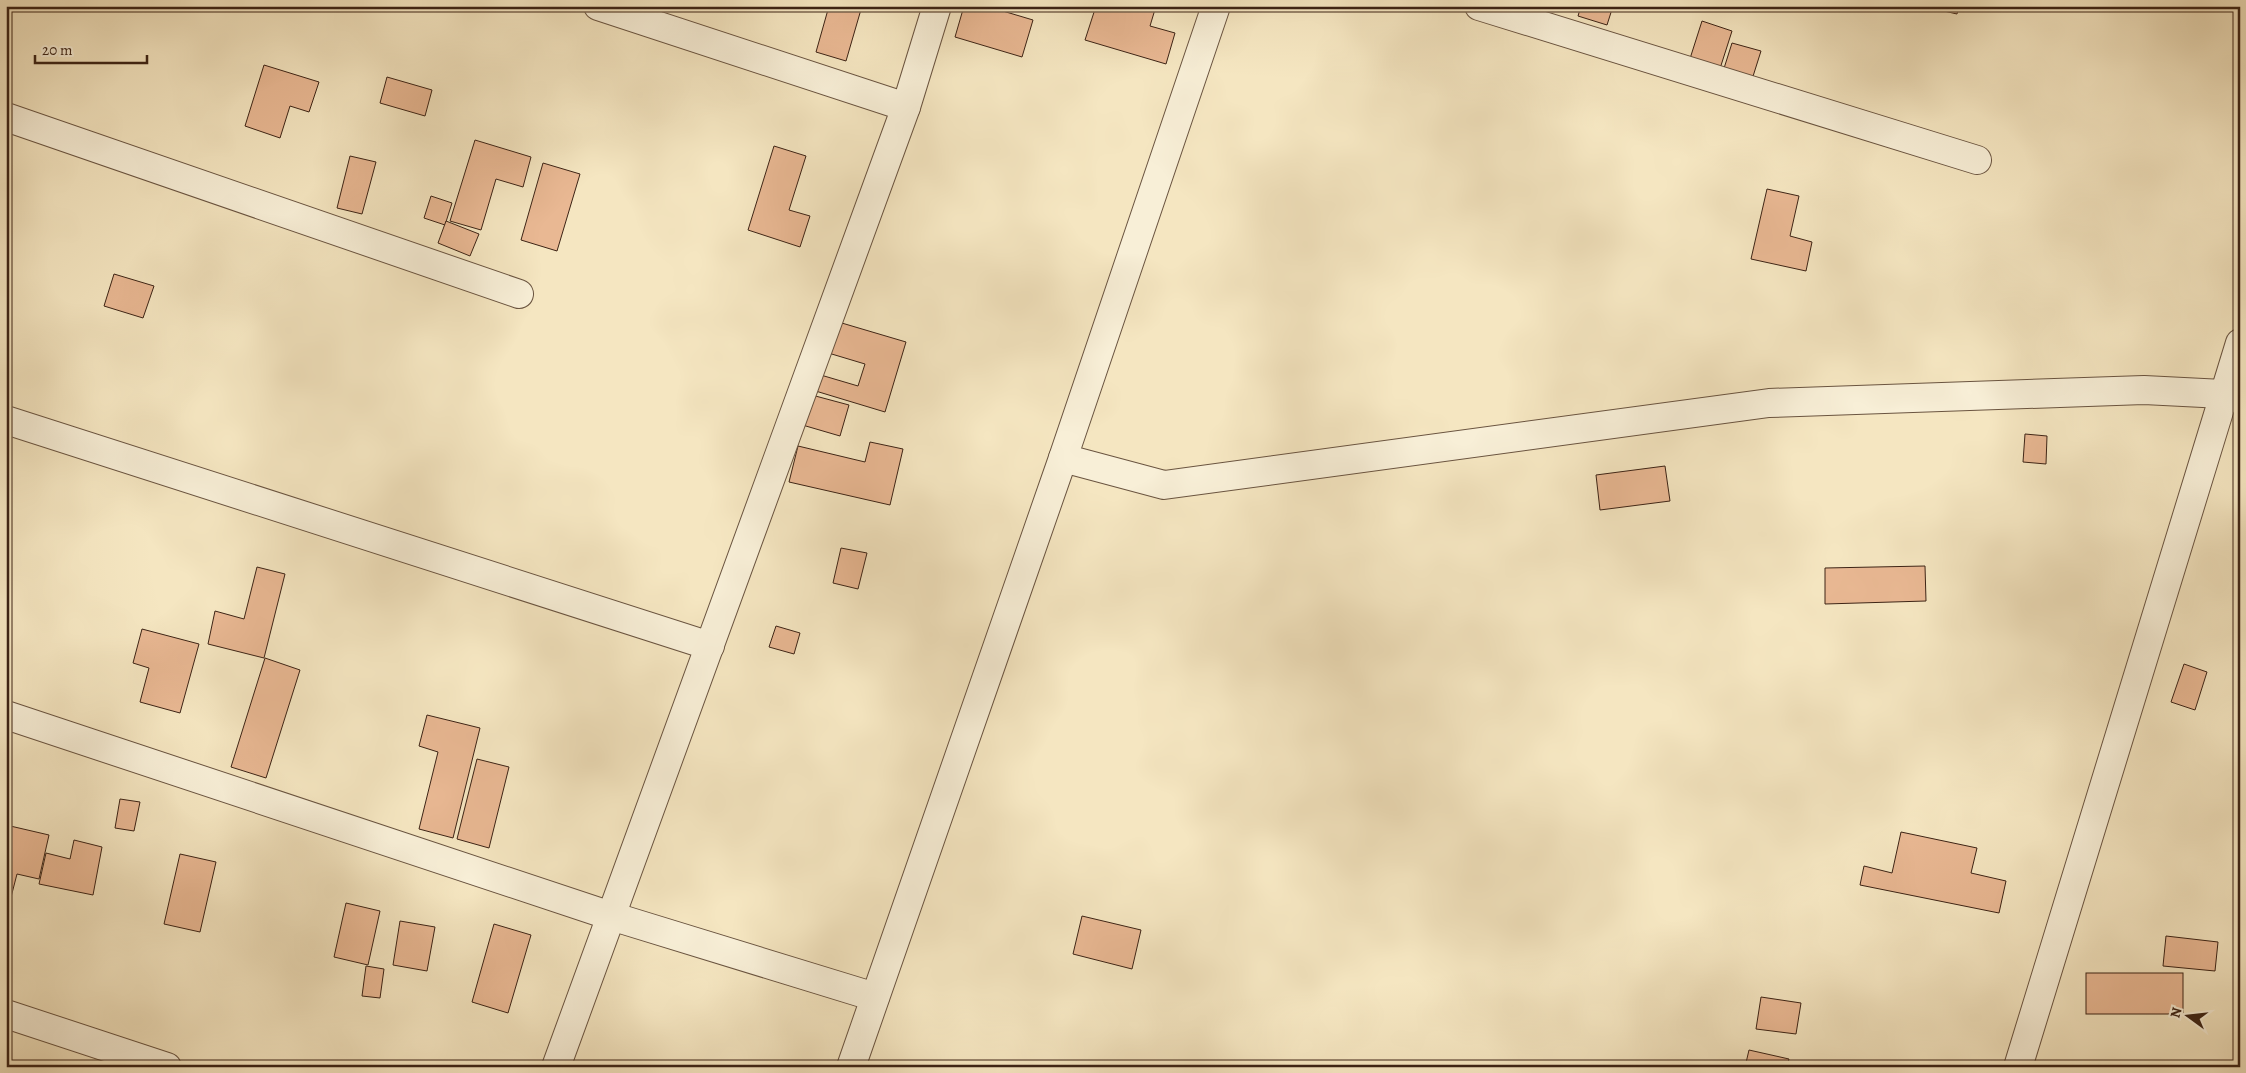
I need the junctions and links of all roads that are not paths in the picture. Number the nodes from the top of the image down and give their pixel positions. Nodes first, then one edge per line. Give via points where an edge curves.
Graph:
1 (598, 6) edge
2 (937, 6) edge
3 (1216, 6) edge
4 (1479, 6) edge
5 (906, 107) junction
6 (6, 117) edge
7 (1977, 160) dead end
8 (519, 294) dead end
9 (2240, 342) edge
10 (2231, 397) edge
11 (6, 420) edge
12 (1063, 458) junction
13 (710, 646) junction
14 (6, 715) edge
15 (611, 916) junction
16 (875, 997) junction
17 (6, 1014) edge
18 (167, 1067) edge
19 (556, 1067) edge
20 (851, 1067) edge
21 (2018, 1067) edge

1 - 5 street
2 - 5 street
3 - 12 street
4 - 7 street
5 - 13 street
6 - 8 street
9 - 10 street
10 - 12 street via 2144,390 1769,403 1164,485
10 - 21 street
11 - 13 street
12 - 16 street
13 - 15 street
14 - 15 street
15 - 16 street
15 - 19 street
16 - 20 street
17 - 18 street

